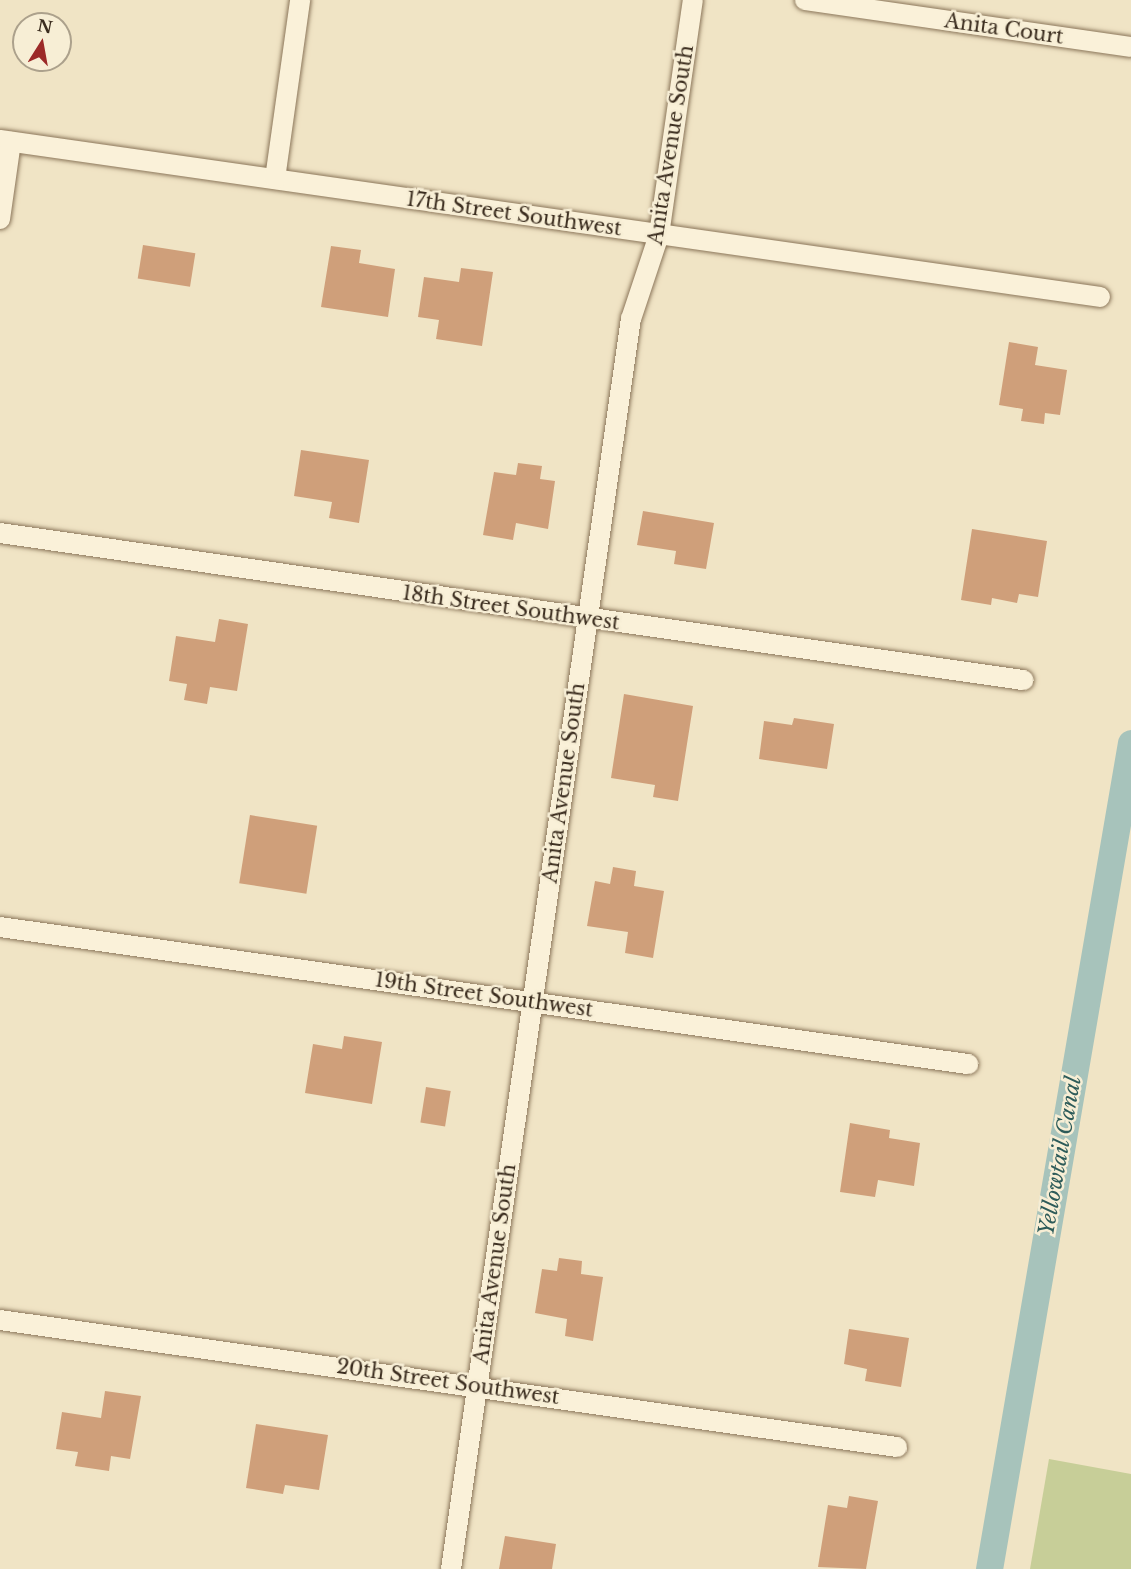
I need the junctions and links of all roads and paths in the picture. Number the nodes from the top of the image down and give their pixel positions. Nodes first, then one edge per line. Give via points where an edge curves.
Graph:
1 (300, 0) edge
2 (693, 0) edge
3 (805, 0) edge
4 (1131, 47) edge
5 (6, 141) edge
6 (275, 179) junction
7 (0, 219) edge
8 (659, 235) junction
9 (1100, 297) dead end
10 (0, 533) edge
11 (586, 619) junction
12 (1023, 680) dead end
13 (0, 927) edge
14 (533, 1001) junction
15 (968, 1064) dead end
16 (0, 1320) edge
17 (477, 1386) junction
18 (897, 1447) dead end
19 (451, 1569) edge

1 - 6 street
2 - 8 street, Anita Avenue South
3 - 4 street, Anita Court
5 - 6 street, 17th Street Southwest
5 - 7 street
6 - 8 street, 17th Street Southwest
8 - 9 street, 17th Street Southwest
8 - 11 street, Anita Avenue South via 631,319
10 - 11 street, 18th Street Southwest
11 - 12 street, 18th Street Southwest
11 - 14 street, Anita Avenue South
13 - 14 street, 19th Street Southwest
14 - 15 street, 19th Street Southwest
14 - 17 street, Anita Avenue South
16 - 17 street, 20th Street Southwest
17 - 18 street, 20th Street Southwest
17 - 19 street, Anita Avenue South

